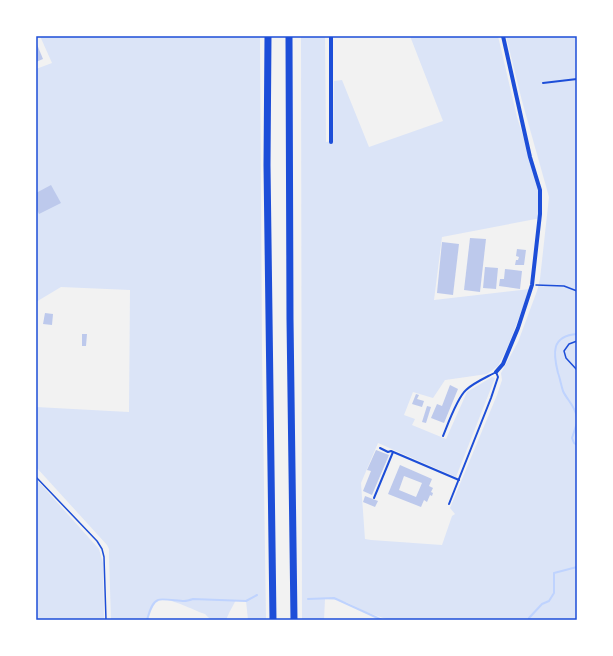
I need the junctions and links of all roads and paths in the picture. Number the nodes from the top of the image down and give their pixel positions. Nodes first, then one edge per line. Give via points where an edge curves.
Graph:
1 (268, 36) edge
2 (289, 36) edge
3 (331, 36) edge
4 (503, 36) edge
5 (577, 79) edge
6 (543, 83) dead end
7 (331, 142) dead end
8 (532, 285) junction
9 (577, 291) edge
10 (577, 341) edge
11 (577, 370) edge
12 (496, 372) junction
13 (443, 436) dead end
14 (380, 448) dead end
15 (393, 452) junction
16 (36, 477) edge
17 (458, 480) junction
18 (374, 498) dead end
19 (449, 504) dead end
20 (106, 620) edge
21 (273, 620) edge
22 (294, 620) edge

1 - 21 highway via 267,165
2 - 22 highway
3 - 7 street
4 - 8 street via 530,157 540,190 540,214
5 - 6 lane
8 - 9 path via 564,286
8 - 12 street via 518,328 503,364
10 - 11 path via 569,344 564,352
12 - 13 lane via 466,389 460,396
12 - 17 lane via 498,377 491,398
14 - 15 lane
15 - 17 lane
15 - 18 lane
16 - 20 path via 102,549
17 - 19 lane

